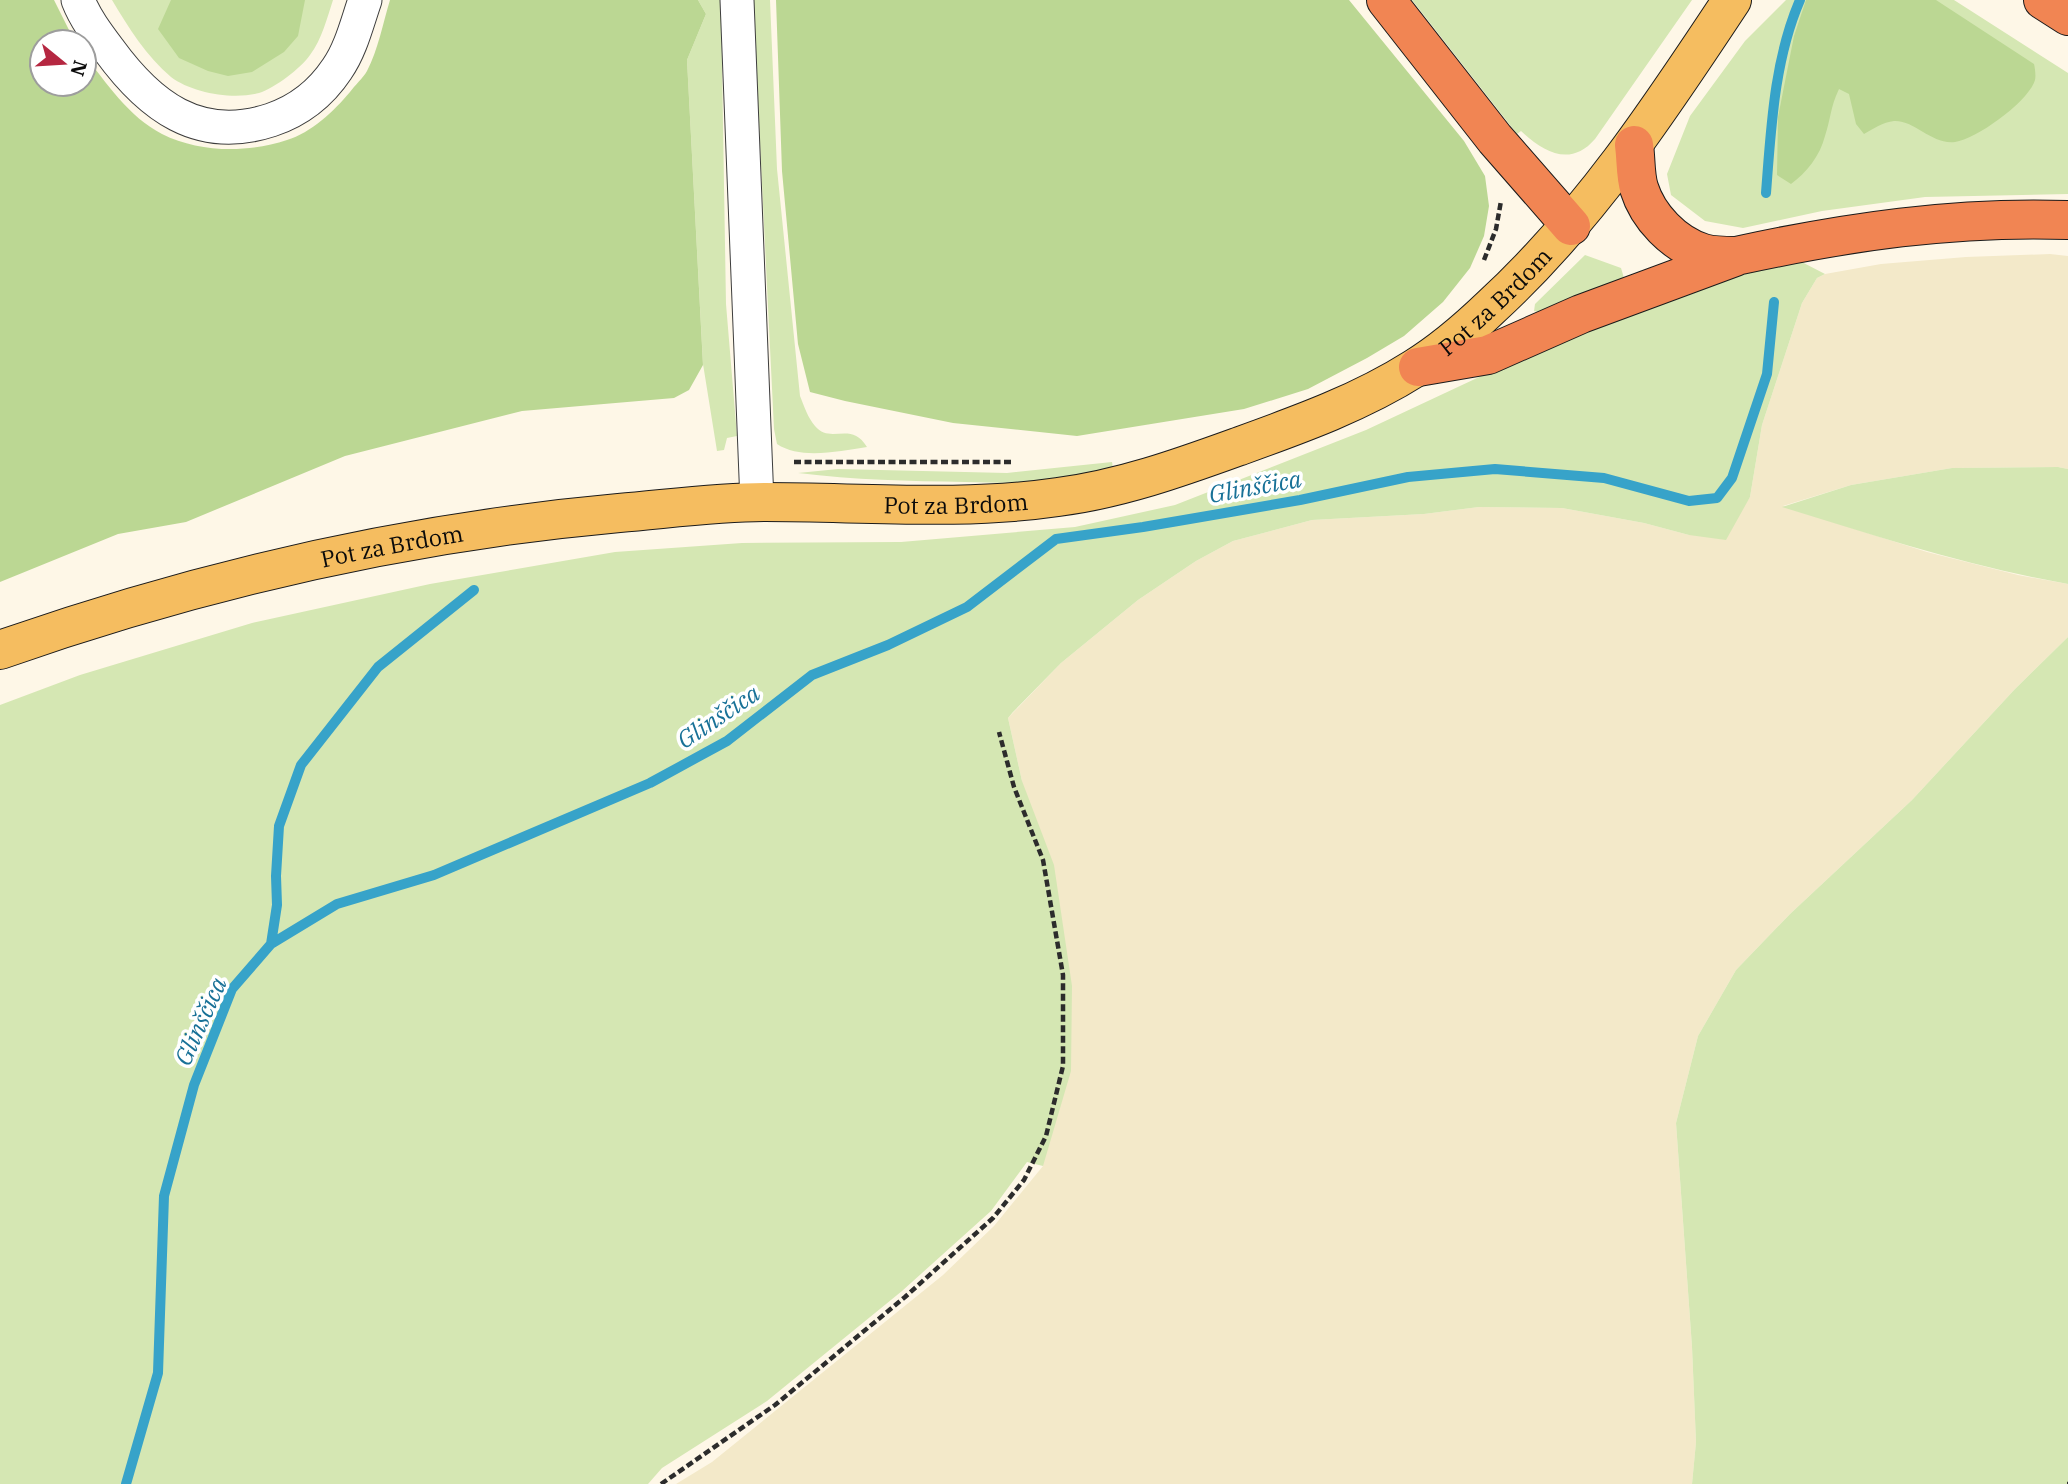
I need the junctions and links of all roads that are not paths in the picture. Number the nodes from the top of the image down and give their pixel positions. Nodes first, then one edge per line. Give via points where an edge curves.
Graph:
1 (78, 0) edge
2 (365, 0) edge
3 (737, 0) edge
4 (1386, 0) edge
5 (1732, 0) edge
6 (2043, 0) edge
7 (2068, 16) edge
8 (1634, 145) junction
9 (2068, 220) edge
10 (1571, 226) junction
11 (1736, 256) junction
12 (1418, 367) junction
13 (757, 502) junction
14 (0, 650) edge

1 - 2 lane via 127,75 149,97 192,121 236,127 283,116 323,87 342,59
3 - 13 lane
4 - 10 highway
5 - 8 main road, Pot za Brdom
6 - 7 highway
8 - 10 main road, Pot za Brdom
8 - 11 highway via 1639,187 1652,213 1671,235 1702,252
9 - 11 highway via 1906,225
10 - 12 main road, Pot za Brdom via 1515,285
11 - 12 highway via 1581,314 1488,355
12 - 13 main road, Pot za Brdom via 1306,422 1118,486 1056,498 970,504
13 - 14 main road, Pot za Brdom via 499,525 270,570 81,621

